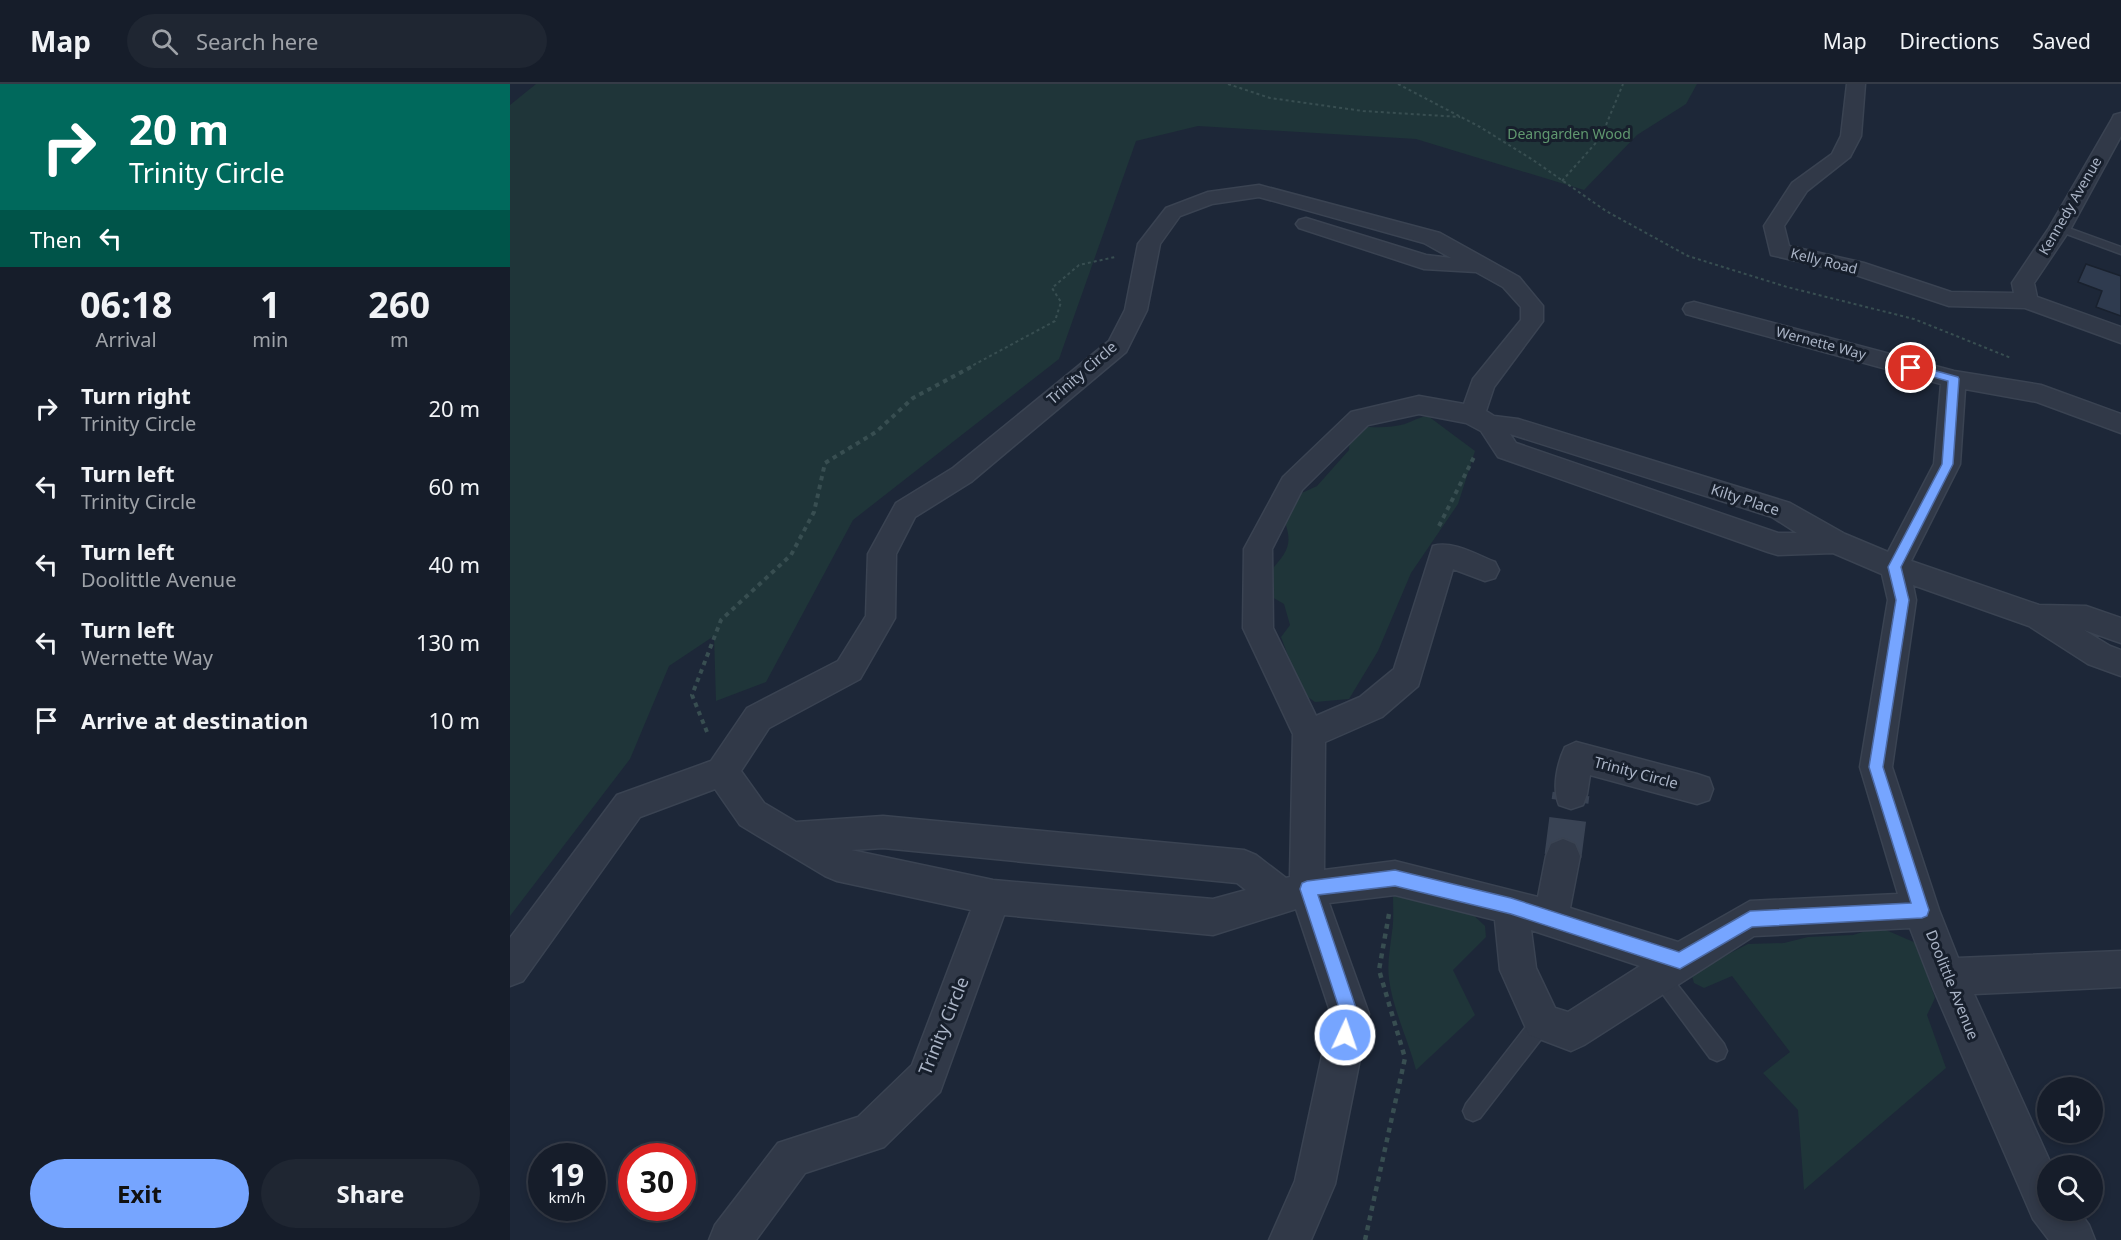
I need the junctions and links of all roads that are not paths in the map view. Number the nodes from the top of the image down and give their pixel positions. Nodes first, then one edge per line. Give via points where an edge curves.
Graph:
1 (1857, 84) edge
2 (2121, 119) edge
3 (2060, 228) junction
4 (2121, 252) edge
5 (2027, 301) junction
6 (1694, 309) dead end
7 (2121, 335) edge
8 (1954, 379) junction
9 (1482, 421) junction
10 (2121, 424) edge
11 (1894, 567) junction
12 (1485, 570) dead end
13 (2039, 617) junction
14 (2121, 630) edge
15 (2121, 663) edge
16 (1309, 734) junction
17 (722, 772) junction
18 (1697, 789) dead end
19 (1572, 794) tunnel mouth
20 (794, 838) junction
21 (1563, 856) tunnel mouth
22 (1295, 893) junction
23 (993, 897) junction
24 (1511, 906) junction
25 (1922, 910) junction
26 (1551, 917) junction
27 (510, 968) edge
28 (1670, 968) junction
29 (2121, 969) edge
30 (1947, 977) junction
31 (1542, 1022) junction
32 (1717, 1051) dead end
33 (1473, 1111) dead end
34 (2037, 1179) edge
35 (2061, 1221) edge
36 (730, 1240) edge
37 (1290, 1240) edge
38 (2074, 1240) edge

1 - 5 street, Kelly Road via 1851,136 1840,157 1799,187 1774,226 1779,250 1856,268 1949,299
2 - 3 street, Kennedy Avenue
3 - 4 lane
3 - 5 street, Kennedy Avenue via 2023,283
5 - 7 street
6 - 8 street, Wernette Way
8 - 10 street, Wernette Way via 2041,394
8 - 11 street via 1947,464
9 - 11 street via 1507,450 1778,544 1835,542
9 - 16 street via 1419,405 1360,418 1292,484 1258,549 1258,628
9 - 17 street, Trinity Circle via 1482,385 1532,321 1532,306 1512,282 1432,238 1259,190 1208,198 1173,212 1149,244 1136,310 1118,346 962,475 905,510 882,554 880,618 849,670 758,718
11 - 13 street
11 - 25 street, Doolittle Avenue via 1902,600 1876,767
12 - 16 street via 1443,554 1407,677 1371,707
13 - 14 street via 2086,618
13 - 15 street via 2099,655
16 - 22 street
17 - 20 street via 752,814
17 - 27 street via 629,806
18 - 19 street, Trinity Circle via 1576,757
20 - 22 street via 883,832 1244,867
20 - 23 street via 837,864
21 - 26 street
22 - 23 street via 1213,917
22 - 24 street via 1395,878
22 - 37 street via 1350,1014 1315,1184
23 - 36 street, Trinity Circle via 926,1078 870,1133 792,1157
24 - 26 street
24 - 31 street via 1518,970
25 - 28 street via 1750,919
25 - 30 street, Doolittle Avenue
26 - 28 street
28 - 31 street via 1571,1032
28 - 32 lane
29 - 30 street
30 - 34 street, Doolittle Avenue
31 - 33 lane
35 - 38 street

